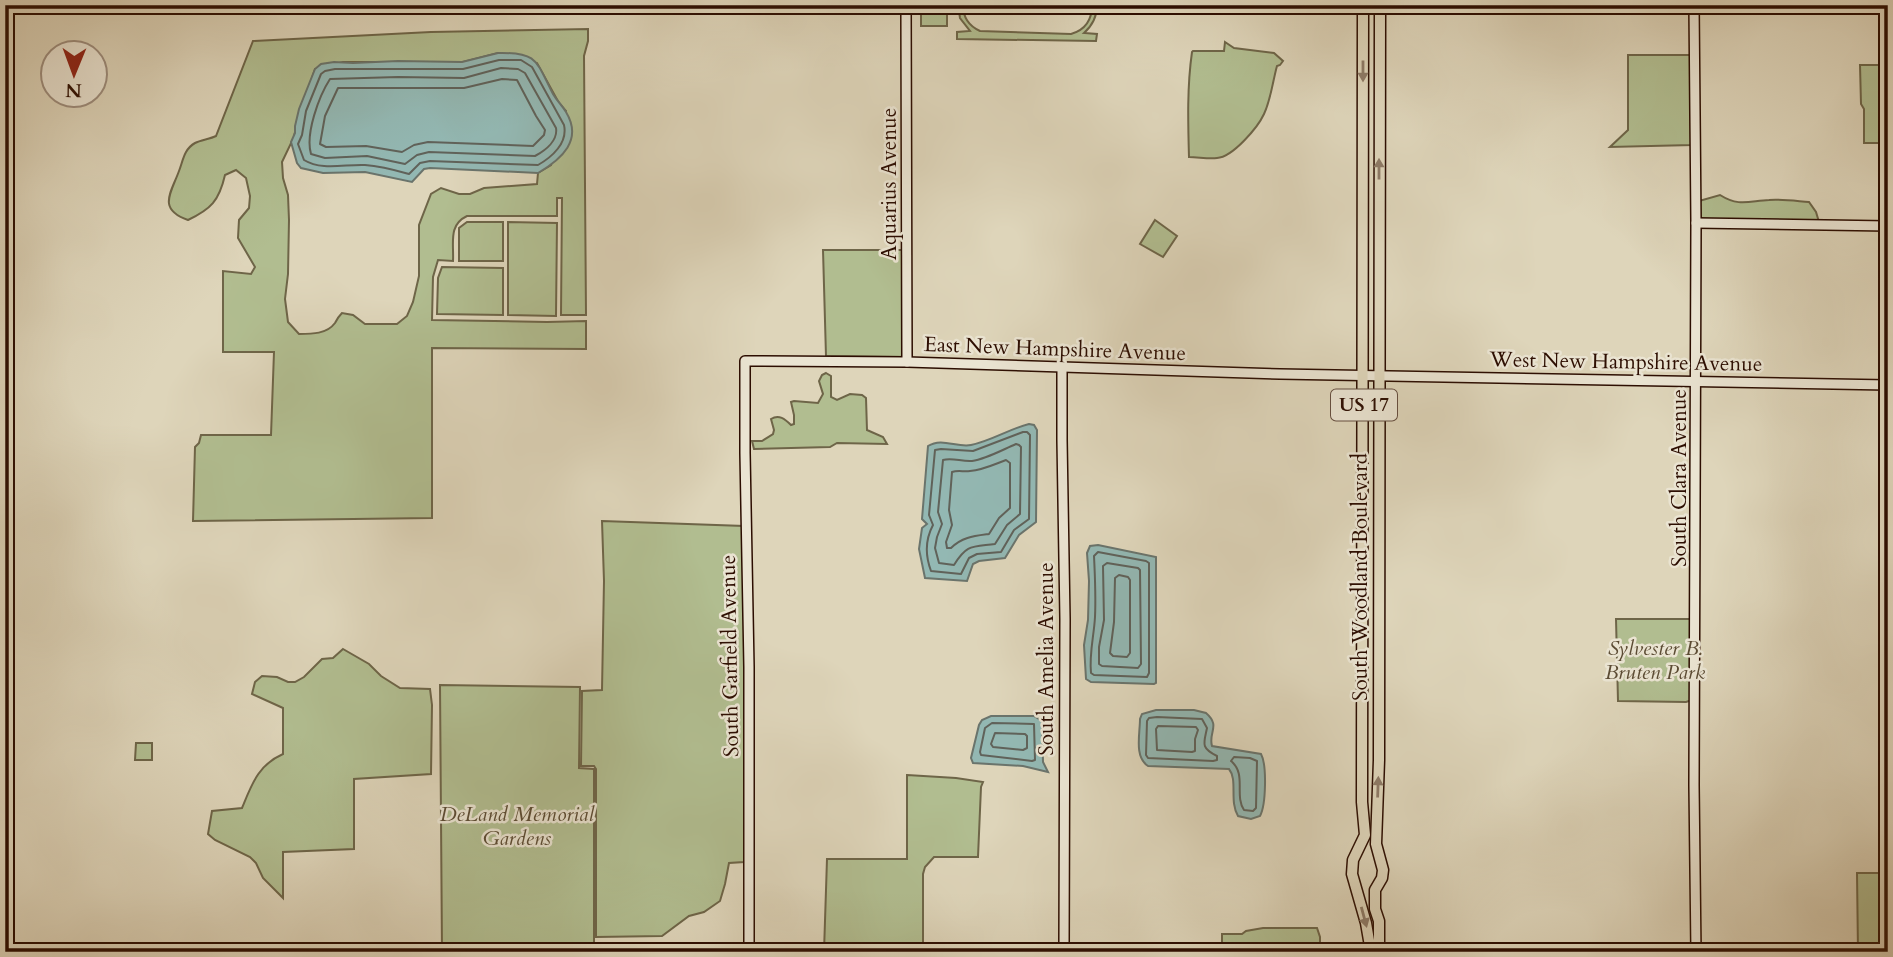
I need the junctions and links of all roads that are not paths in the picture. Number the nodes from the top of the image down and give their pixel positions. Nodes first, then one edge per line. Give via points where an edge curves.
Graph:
1 (906, 5) edge
2 (1363, 5) edge
3 (1380, 5) edge
4 (1694, 5) edge
5 (1696, 223) junction
6 (1888, 226) edge
7 (1363, 265) junction
8 (1377, 280) junction
9 (1364, 291) junction
10 (1379, 305) junction
11 (745, 361) joint
12 (907, 362) junction
13 (1062, 366) junction
14 (1364, 374) junction
15 (1379, 375) junction
16 (1696, 381) junction
17 (1888, 385) edge
18 (1358, 852) junction
19 (1378, 855) junction
20 (1355, 883) junction
21 (1375, 890) junction
22 (749, 952) edge
23 (1064, 952) edge
24 (1371, 952) edge
25 (1379, 952) edge
26 (1696, 952) edge

1 - 12 street, Aquarius Avenue
2 -> 7 main road, South Woodland Boulevard / US 17
8 -> 3 main road, South Woodland Boulevard / US 17
4 - 5 street, South Clara Avenue
5 - 6 street
5 - 16 street, South Clara Avenue
7 - 8 main road
7 - 9 main road, South Woodland Boulevard / US 17
8 - 9 main road
8 - 10 main road, South Woodland Boulevard / US 17
9 - 10 main road
9 - 14 main road, South Woodland Boulevard / US 17
10 - 15 main road, South Woodland Boulevard / US 17
11 - 12 street, East New Hampshire Avenue
11 - 22 street, South Garfield Avenue
12 - 13 street, East New Hampshire Avenue
13 - 14 street, East New Hampshire Avenue
13 - 23 street, South Amelia Avenue
14 - 15 street, West New Hampshire Avenue
14 - 18 main road, South Woodland Boulevard / US 17 via 1365,835
15 - 16 street, West New Hampshire Avenue
19 -> 15 main road, South Woodland Boulevard / US 17
16 - 17 street, West New Hampshire Avenue
16 - 26 street, South Clara Avenue
18 - 19 main road
18 - 20 main road, South Woodland Boulevard / US 17 via 1353,860
19 - 21 main road, South Woodland Boulevard / US 17 via 1383,870
20 - 21 main road via 1364,890
20 -> 24 main road, South Woodland Boulevard / US 17
21 - 25 main road, South Woodland Boulevard / US 17

